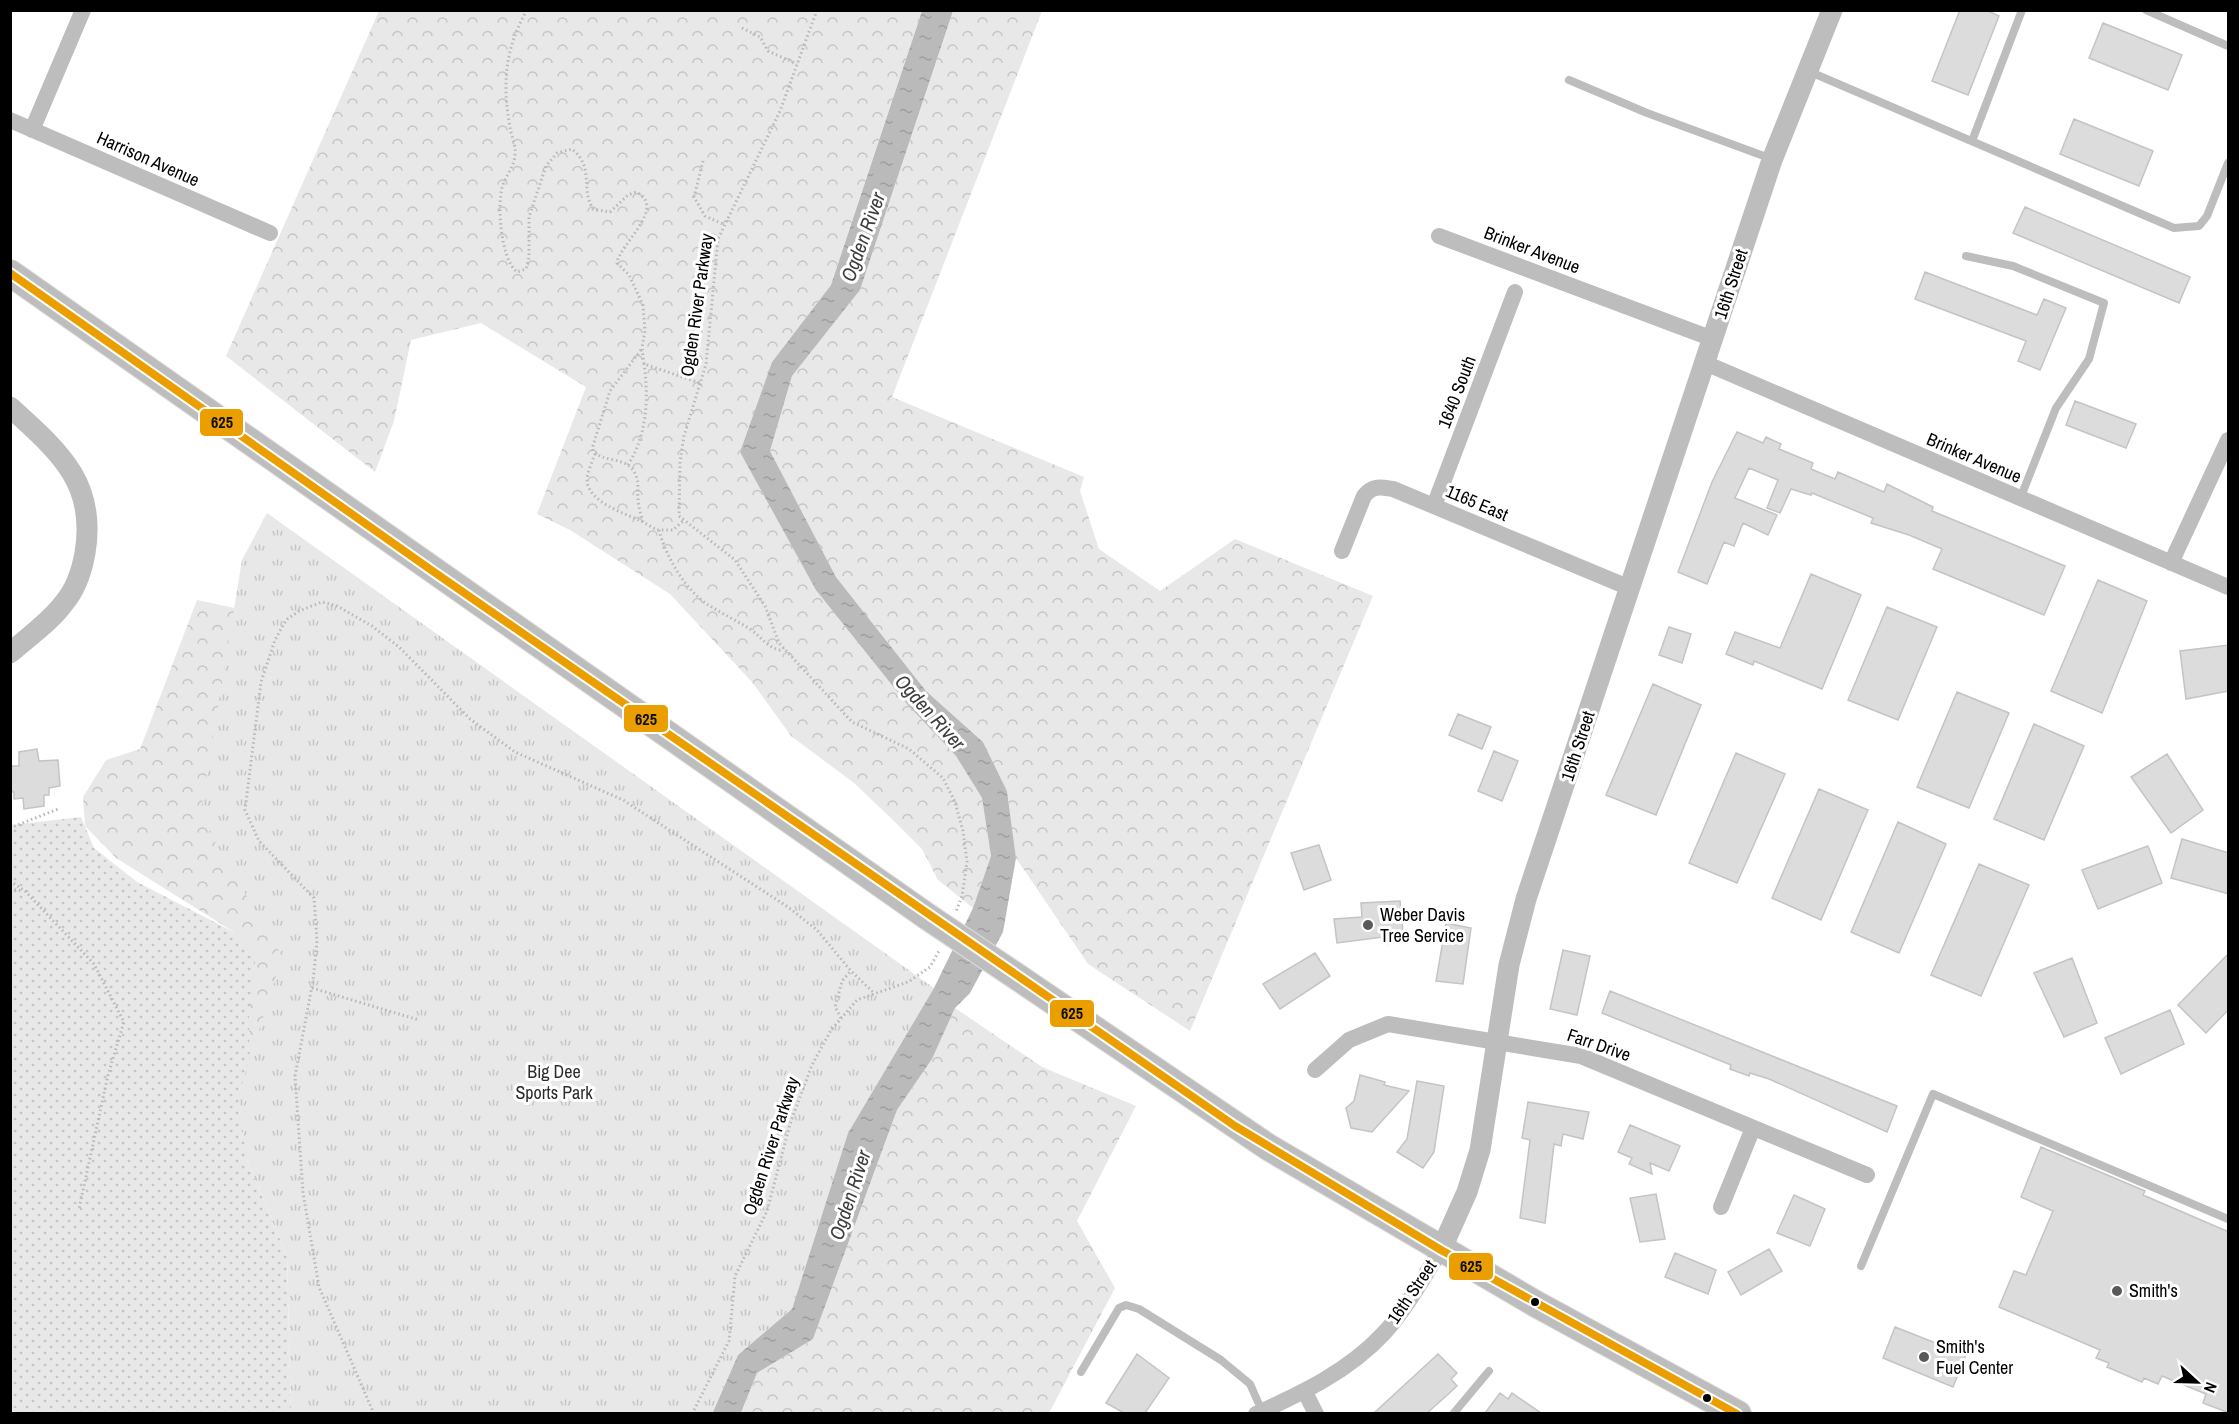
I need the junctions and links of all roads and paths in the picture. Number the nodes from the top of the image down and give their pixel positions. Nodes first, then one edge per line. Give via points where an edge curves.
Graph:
1 (83, 10) edge
2 (527, 10) edge
3 (817, 10) edge
4 (1832, 10) edge
5 (2022, 10) edge
6 (2146, 10) edge
7 (742, 28) dead end
8 (2229, 46) edge
9 (797, 64) junction
10 (1808, 71) junction
11 (1569, 80) dead end
12 (10, 120) edge
13 (32, 130) junction
14 (1972, 141) junction
15 (1772, 160) junction
16 (703, 161) dead end
17 (2229, 163) edge
18 (723, 224) junction
19 (270, 233) dead end
20 (1438, 236) dead end
21 (1966, 256) dead end
22 (10, 273) edge
23 (1515, 292) dead end
24 (1713, 339) junction
25 (642, 348) junction
26 (1705, 363) junction
27 (644, 364) junction
28 (700, 383) junction
29 (10, 407) edge
30 (2229, 440) edge
31 (595, 454) junction
32 (628, 465) junction
33 (2020, 499) junction
34 (1434, 506) junction
35 (684, 520) junction
36 (643, 522) junction
37 (659, 530) junction
38 (1342, 550) dead end
39 (2171, 563) junction
40 (2229, 587) edge
41 (1630, 588) junction
42 (784, 648) junction
43 (10, 653) edge
44 (58, 809) dead end
45 (10, 828) edge
46 (10, 881) edge
47 (10, 888) edge
48 (25, 891) junction
49 (955, 915) dead end
50 (945, 943) dead end
51 (850, 971) junction
52 (312, 988) junction
53 (874, 994) junction
54 (842, 1018) junction
55 (419, 1020) dead end
56 (1498, 1040) junction
57 (1315, 1070) dead end
58 (1753, 1128) junction
59 (1867, 1175) dead end
60 (1721, 1207) dead end
61 (79, 1209) dead end
62 (2229, 1219) edge
63 (1441, 1250) junction
64 (1861, 1266) dead end
65 (1489, 1371) dead end
66 (1081, 1372) dead end
67 (1305, 1392) junction
68 (1259, 1412) edge
69 (374, 1413) edge
70 (692, 1413) edge
71 (1316, 1413) edge
72 (1453, 1413) edge
73 (1738, 1413) edge

1 - 13 street
2 - 25 path via 507,57 507,101 515,157 501,189 500,210 510,264 517,272 526,269 529,216 546,166 557,153 572,149 586,167 592,209 610,212 636,192 646,204 645,220 618,255 617,264 629,275 643,305
3 - 9 path, Ogden River Parkway
4 - 10 street, 16th Street
5 - 14 lane
6 - 8 lane
7 - 9 path via 760,37 768,51
9 - 18 path, Ogden River Parkway via 780,111
10 - 14 lane
10 - 15 street, 16th Street
11 - 15 lane
12 - 13 street, Harrison Avenue
13 - 19 street, Harrison Avenue
14 - 17 lane via 2174,228 2199,226
15 - 24 street, 16th Street
16 - 18 path via 694,197 705,216
18 - 28 path, Ogden River Parkway via 718,239 706,364
20 - 24 street, Brinker Avenue
21 - 33 lane via 2013,267 2104,303 2089,359 2056,408
22 - 63 main road, bridge via 928,917 1243,1131
23 - 34 street, 1640 South
24 - 26 street, 16th Street
25 - 27 path
25 - 31 path via 610,391 593,439
26 - 33 street, Brinker Avenue
26 - 41 street, 16th Street
27 - 28 path
27 - 32 path via 646,416 636,453
28 - 35 path, Ogden River Parkway via 680,462 679,516
29 - 43 street via 71,468 85,500 89,529 83,564 71,595
30 - 39 street
31 - 32 path
31 - 36 path via 587,481 590,490 600,500
32 - 36 path via 638,478
33 - 39 street, Brinker Avenue
34 - 38 street, 1165 East via 1393,489 1370,489
34 - 41 street, 1165 East
35 - 37 path via 673,530
35 - 42 path via 735,560 765,606
36 - 37 path
37 - 42 path via 668,553 694,592 708,605 750,629 765,645
39 - 40 street, Brinker Avenue
41 - 56 street, 16th Street via 1526,899 1509,965
42 - 49 path via 852,722 909,749 943,778 955,802 967,862
44 - 45 path
46 - 48 path
47 - 48 path
48 - 61 path via 94,964 124,1022 108,1075
50 - 53 path, Ogden River Parkway via 930,967 908,982
51 - 52 path via 817,930 788,907 623,800 515,752 470,719 399,647 372,626 322,602 286,620 275,640 261,682 245,810 259,841 314,898 317,941
51 - 53 path
51 - 54 path via 842,981 835,1007
52 - 55 path
52 - 69 path via 295,1076 303,1193 319,1287
53 - 54 path, Ogden River Parkway via 856,1000
54 - 70 path, Ogden River Parkway via 812,1065 790,1124 766,1210 735,1276 729,1341
56 - 57 street, Farr Drive via 1388,1024 1349,1040
56 - 58 street, Farr Drive via 1581,1056
56 - 63 street, 16th Street via 1480,1150 1467,1192
58 - 59 street, Farr Drive
58 - 60 street
62 - 64 lane via 1933,1094
63 - 67 street, 16th Street via 1385,1332 1360,1357
63 - 73 main road
65 - 72 lane
66 - 68 lane via 1119,1308 1126,1305 1139,1309 1221,1360 1250,1384
67 - 68 street, 16th Street
67 - 71 street

